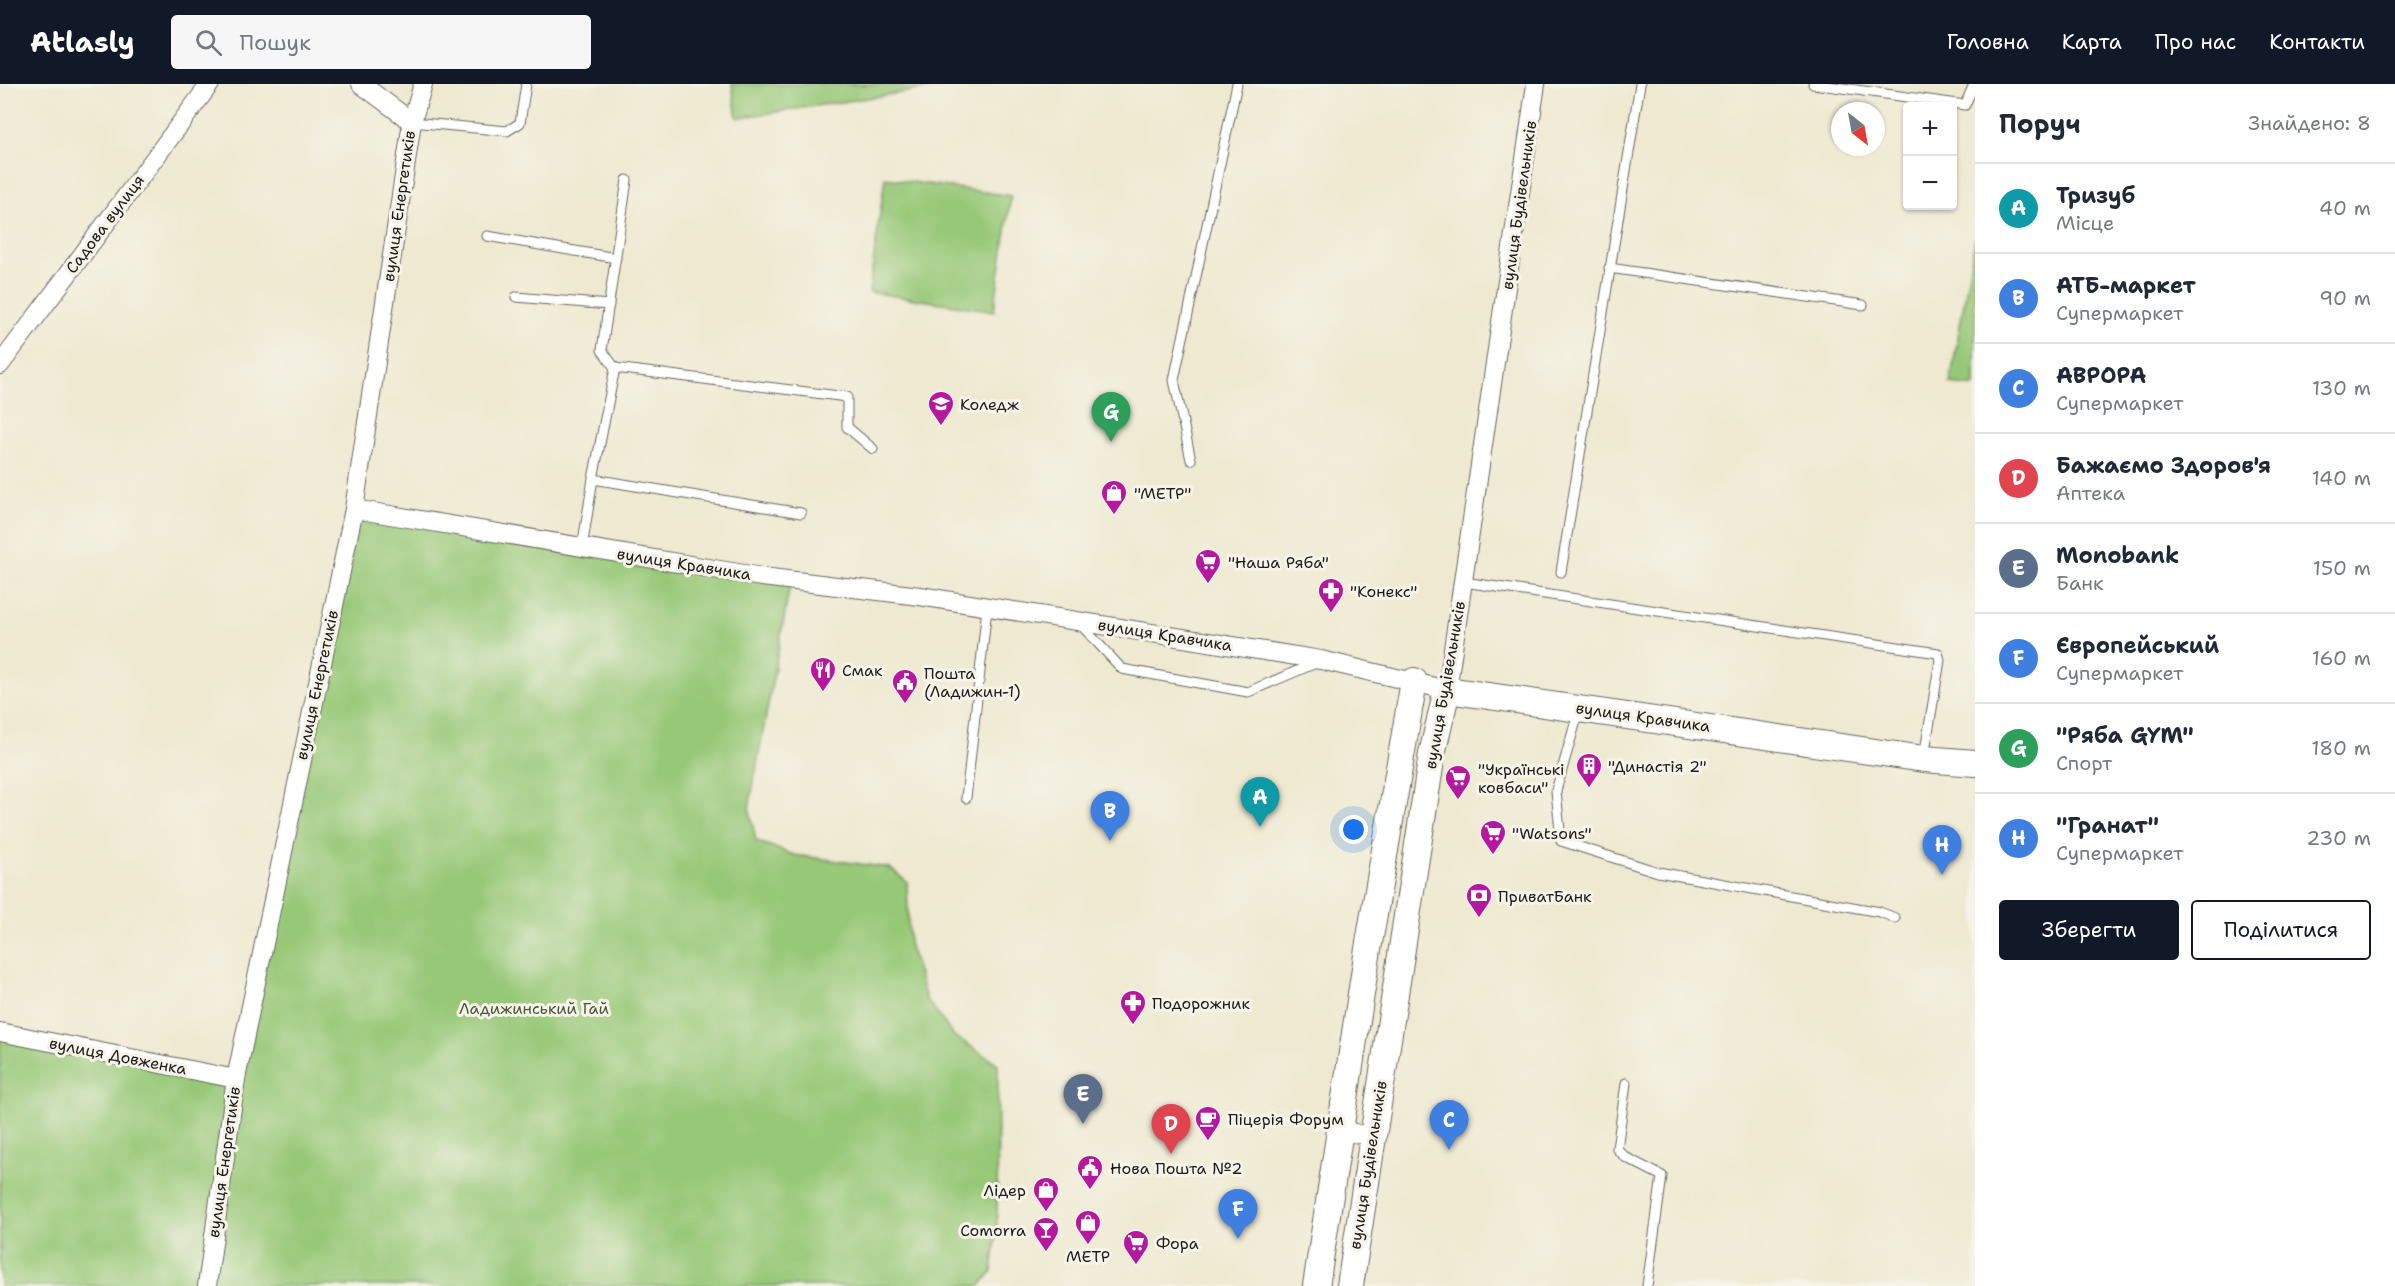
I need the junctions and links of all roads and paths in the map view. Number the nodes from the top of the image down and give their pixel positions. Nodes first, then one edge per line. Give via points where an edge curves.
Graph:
1 (210, 84) edge
2 (361, 84) edge
3 (423, 84) edge
4 (526, 84) edge
5 (1237, 84) edge
6 (1536, 84) edge
7 (1640, 84) edge
8 (1813, 84) edge
9 (1974, 84) edge
10 (411, 122) junction
11 (627, 180) dead end
12 (487, 236) dead end
13 (616, 258) junction
14 (1609, 268) junction
15 (516, 297) dead end
16 (609, 305) junction
17 (1863, 305) dead end
18 (0, 364) edge
19 (615, 368) junction
20 (873, 449) dead end
21 (1191, 460) dead end
22 (593, 479) junction
23 (354, 509) junction
24 (801, 513) dead end
25 (582, 548) junction
26 (1562, 572) dead end
27 (1464, 582) junction
28 (987, 608) junction
29 (1077, 620) junction
30 (1321, 660) junction
31 (1414, 681) junction
32 (1447, 690) junction
33 (1580, 708) junction
34 (1924, 759) junction
35 (1975, 763) edge
36 (966, 798) dead end
37 (1895, 918) dead end
38 (0, 1032) edge
39 (236, 1079) junction
40 (1626, 1083) dead end
41 (1341, 1131) junction
42 (1372, 1136) junction
43 (207, 1286) edge
44 (1316, 1286) edge
45 (1350, 1286) edge
46 (1647, 1286) edge

1 - 18 street, Садова вулиця
2 - 10 street
3 - 10 street, вулиця Енергетиків
4 - 10 lane via 520,123 507,131
5 - 21 lane via 1174,380
6 - 27 street, вулиця Будівельників
7 - 14 lane
8 - 9 lane via 1965,105
10 - 23 street, вулиця Енергетиків
11 - 13 lane
12 - 13 lane
13 - 16 lane
14 - 17 lane
14 - 26 lane
15 - 16 lane
16 - 19 lane via 602,350
19 - 20 lane via 847,397 847,427
19 - 22 lane
22 - 24 lane
22 - 25 lane
23 - 25 street, вулиця Кравчика
23 - 39 street, вулиця Енергетиків
25 - 28 street, вулиця Кравчика
27 - 32 street, вулиця Будівельників
27 - 34 lane via 1938,653
28 - 29 street, вулиця Кравчика
28 - 36 lane
29 - 30 street, вулиця Кравчика
29 - 30 lane via 1122,669 1248,692
30 - 31 street, вулиця Кравчика
31 - 32 street, вулиця Кравчика
31 - 41 street
32 - 33 street, вулиця Кравчика
32 - 42 street, вулиця Будівельників via 1432,754
33 - 34 street, вулиця Кравчика
33 - 37 lane via 1556,791 1561,841 1658,872 1880,912
34 - 35 street, вулиця Кравчика
38 - 39 street, вулиця Довженка
39 - 43 street, вулиця Енергетиків
40 - 46 lane via 1617,1149 1662,1176
41 - 42 street
41 - 44 street
42 - 45 street, вулиця Будівельників

